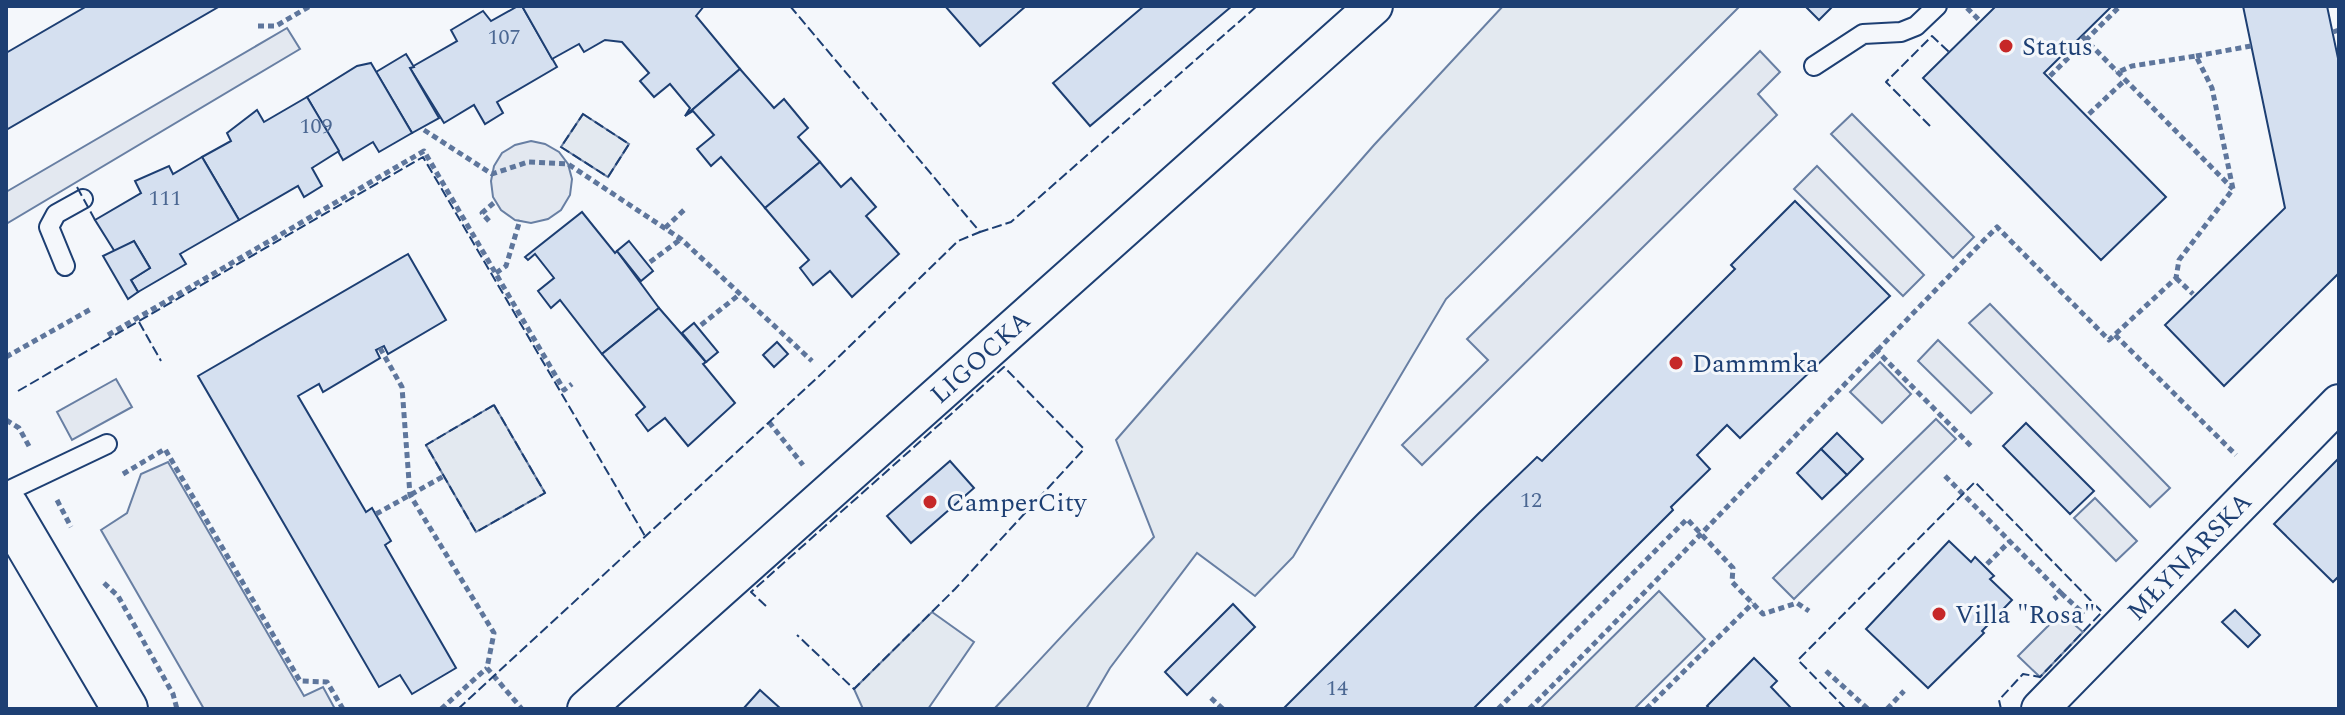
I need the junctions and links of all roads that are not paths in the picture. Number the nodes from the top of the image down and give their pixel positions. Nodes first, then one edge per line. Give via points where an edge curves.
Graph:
1 (1374, 6) edge
2 (1937, 6) edge
3 (1814, 66) dead end
4 (83, 199) dead end
5 (65, 266) dead end
6 (2339, 403) edge
7 (107, 444) dead end
8 (6, 492) edge
9 (6, 507) edge
10 (125, 709) edge
11 (586, 709) edge
12 (2040, 709) edge

1 - 11 street, LIGOCKA
2 - 3 lane via 1916,26 1863,34
4 - 5 lane via 56,214 49,227
6 - 12 street, MŁYNARSKA
7 - 8 lane
9 - 10 main road

